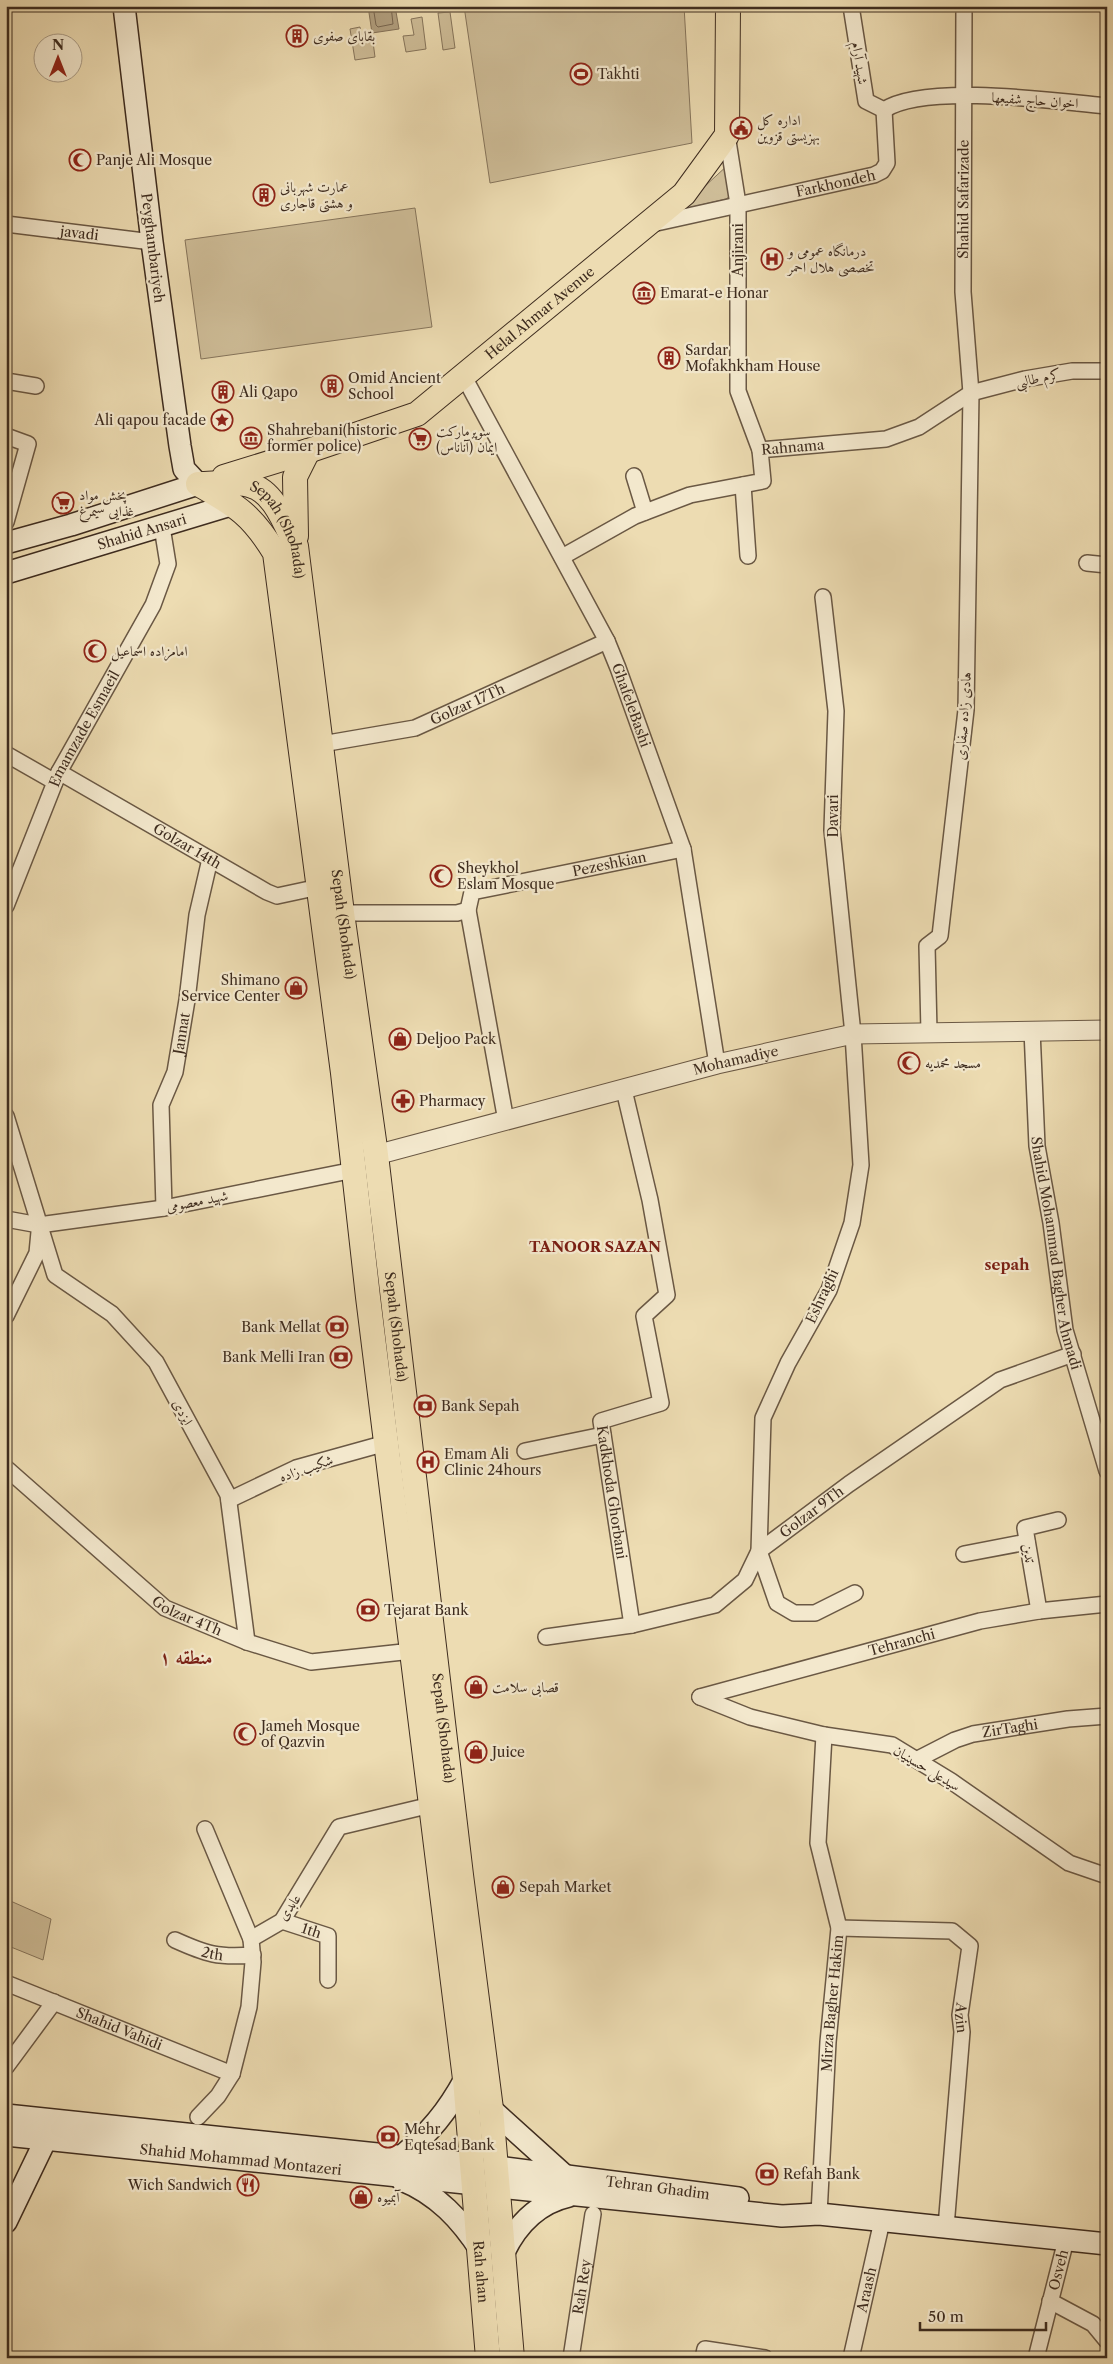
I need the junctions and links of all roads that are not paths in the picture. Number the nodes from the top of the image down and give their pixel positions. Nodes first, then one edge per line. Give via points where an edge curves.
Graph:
1 (124, 6) edge
2 (728, 6) edge
3 (851, 6) edge
4 (964, 6) edge
5 (963, 95) junction
6 (1107, 106) edge
7 (884, 110) junction
8 (727, 135) junction
9 (738, 204) junction
10 (6, 224) edge
11 (646, 226) junction
12 (152, 242) junction
13 (1107, 371) edge
14 (464, 375) junction
15 (6, 381) edge
16 (36, 386) dead end
17 (971, 392) junction
18 (6, 436) edge
19 (760, 450) junction
20 (308, 451) junction
21 (256, 476) junction
22 (634, 476) dead end
23 (198, 484) junction
24 (743, 485) junction
25 (234, 504) junction
26 (645, 512) junction
27 (6, 522) edge
28 (71, 525) junction
29 (162, 527) junction
30 (6, 543) edge
31 (296, 546) junction
32 (80, 552) junction
33 (748, 556) dead end
34 (562, 557) junction
35 (1087, 563) dead end
36 (1107, 565) edge
37 (6, 573) edge
38 (823, 597) dead end
39 (607, 641) junction
40 (322, 744) junction
41 (6, 754) edge
42 (57, 777) junction
43 (684, 849) junction
44 (210, 859) junction
45 (319, 887) junction
46 (6, 906) edge
47 (468, 910) junction
48 (342, 912) junction
49 (1032, 1030) junction
50 (1107, 1030) edge
51 (929, 1032) junction
52 (853, 1034) junction
53 (717, 1064) junction
54 (624, 1090) junction
55 (6, 1116) edge
56 (506, 1121) junction
57 (376, 1155) junction
58 (354, 1170) junction
59 (164, 1208) junction
60 (6, 1220) edge
61 (39, 1226) junction
62 (6, 1316) edge
63 (1073, 1354) junction
64 (603, 1435) junction
65 (386, 1443) junction
66 (525, 1451) dead end
67 (1106, 1464) edge
68 (6, 1468) edge
69 (229, 1500) junction
70 (1058, 1520) dead end
71 (1027, 1542) junction
72 (759, 1551) junction
73 (964, 1554) dead end
74 (855, 1593) dead end
75 (1107, 1604) edge
76 (1039, 1611) junction
77 (632, 1625) junction
78 (546, 1637) dead end
79 (247, 1642) junction
80 (412, 1651) junction
81 (700, 1697) joint
82 (1107, 1716) edge
83 (824, 1735) junction
84 (918, 1759) junction
85 (431, 1805) junction
86 (205, 1828) dead end
87 (1107, 1876) edge
88 (282, 1921) junction
89 (839, 1928) junction
90 (251, 1939) junction
91 (175, 1940) dead end
92 (252, 1955) junction
93 (328, 1980) dead end
94 (6, 1983) edge
95 (54, 2002) junction
96 (6, 2067) edge
97 (232, 2074) junction
98 (465, 2079) junction
99 (491, 2109) junction
100 (6, 2115) edge
101 (198, 2117) dead end
102 (6, 2135) edge
103 (46, 2140) junction
104 (401, 2156) junction
105 (474, 2174) junction
106 (563, 2174) junction
107 (388, 2175) junction
108 (498, 2177) junction
109 (576, 2195) junction
110 (8, 2212) edge
111 (593, 2214) dead end
112 (819, 2214) junction
113 (882, 2220) junction
114 (946, 2227) junction
115 (1066, 2240) junction
116 (1107, 2244) edge
117 (480, 2251) junction
118 (504, 2252) junction
119 (1050, 2300) junction
120 (1107, 2341) edge
121 (488, 2358) edge
122 (512, 2358) edge
123 (571, 2358) edge
124 (703, 2358) edge
125 (765, 2358) edge
126 (852, 2358) edge
127 (1036, 2358) edge

1 - 12 main road, Peyghambariyeh
2 - 8 main road
3 - 7 street, شهید آرام via 866,101
4 - 5 street, Shahid Safarizade
5 - 6 street, اخوان حاج شفیعها
5 - 7 street via 903,101
5 - 17 street, Shahid Safarizade via 962,292
7 - 9 street, Farkhondeh via 887,163 882,171
8 - 9 street, Anjirani
8 - 11 main road, Helal Ahmar Avenue via 684,194
9 - 11 street, Farkhondeh
9 - 19 street, Anjirani via 738,391
10 - 12 street, javadi
11 - 14 main road, Helal Ahmar Avenue
12 - 23 main road, Peyghambariyeh via 184,469
13 - 17 street, کرم طالبی via 1072,371
14 - 20 main road, Helal Ahmar Avenue via 417,414
14 - 34 street, GhafeleBashi
15 - 16 street
17 - 19 street, Rahnama via 919,427 886,439
17 - 51 street, هادی زاده صفاری via 966,710 940,936 927,946
18 - 27 street via 28,444
19 - 24 street, Rahnama via 763,481
20 - 21 main road, Helal Ahmar Avenue
20 - 31 main road via 294,483
21 - 23 main road, Sepah (Shohada)
21 - 25 main road
21 - 31 main road, Sepah (Shohada)
22 - 26 street
23 - 25 main road, Sepah (Shohada)
23 - 28 main road, Shahid Ansari
24 - 26 street, Rahnama via 690,495
24 - 33 street
25 - 29 main road, Shahid Ansari
25 - 45 main road, Sepah (Shohada) via 259,527 275,553
26 - 34 street, Rahnama
28 - 30 main road, Shahid Ansari
28 - 32 main road
29 - 32 main road, Shahid Ansari
29 - 42 street, Emamzade Esmaeil via 168,564 153,605
31 - 40 main road, Sepah (Shohada)
32 - 37 main road, Shahid Ansari
34 - 39 street, GhafeleBashi
35 - 36 street
38 - 52 street, Davari via 836,711 832,830
39 - 40 street, Golzar 17Th via 415,728
39 - 43 street, GhafeleBashi
40 - 48 main road, Sepah (Shohada)
41 - 42 street, Golzar 14th
42 - 44 street, Golzar 14th
42 - 46 street, Emamzade Esmaeil
43 - 47 street, Pezeshkian via 472,892
43 - 53 street, GhafeleBashi
44 - 45 street, Golzar 14th via 277,896
44 - 59 street, Jannat via 197,915 175,1072 161,1105
45 - 58 main road, Sepah (Shohada)
47 - 48 street via 457,913
47 - 56 street
48 - 57 main road, Sepah (Shohada)
49 - 50 street, Mohamadiye
49 - 51 street, Mohamadiye
49 - 63 street, Shahid Mohammad Bagher Ahmadi via 1037,1146 1065,1330
51 - 52 street, Mohamadiye
52 - 53 street, Mohamadiye
52 - 72 street, Eshraghi via 861,1165 852,1223 829,1290 788,1363 763,1418
53 - 54 street, Mohamadiye
54 - 56 street, Mohamadiye
54 - 64 street, Kadkhoda Ghorbani via 650,1200 667,1295 644,1316 661,1403 601,1421
55 - 61 street
56 - 57 street, Mohamadiye
57 - 99 main road, Sepah (Shohada)
58 - 59 street, شهید معصومی
58 - 65 main road, Sepah (Shohada)
59 - 61 street, شهید معصومی
60 - 61 street, شهید معصومی
61 - 62 street via 37,1253
61 - 69 street, ایزدی via 55,1275 112,1314 156,1362
63 - 67 street, Shahid Mohammad Bagher Ahmadi
63 - 72 street, Golzar 9Th via 1000,1380 849,1484
64 - 66 street
64 - 77 street, Kadkhoda Ghorbani
65 - 69 street, شکیب زاده via 296,1468
65 - 80 main road, Sepah (Shohada)
68 - 79 street, Golzar 4Th via 165,1608
69 - 79 street, ایزدی
70 - 71 street, تدین via 1025,1528
71 - 73 street
71 - 76 street, تدین
72 - 74 street via 777,1603 794,1613 816,1613
72 - 77 street, Golzar 9Th via 745,1580 715,1605
75 - 76 street, Tehranchi
76 - 81 street, Tehranchi via 980,1621
77 - 78 street, Golzar 9Th
79 - 80 street, Golzar 4Th via 311,1662
80 - 85 main road, Sepah (Shohada)
81 - 83 street, سیدعلی حسینیان via 750,1717
82 - 84 street, ZirTaghi via 973,1734
83 - 84 street, سیدعلی حسینیان via 892,1746
83 - 89 street, Mirza Bagher Hakim via 818,1842
84 - 87 street, سیدعلی حسینیان via 1069,1863
85 - 88 street, عابدی via 339,1827
85 - 98 main road, Sepah (Shohada)
86 - 90 street
88 - 90 street, عابدی
88 - 93 street, 1th via 328,1936
89 - 112 street, Mirza Bagher Hakim via 828,2042
89 - 114 street, Azin via 952,1931 970,1946 960,2015 962,2032
90 - 92 street
91 - 92 street, 2th via 203,1953 225,1957
92 - 97 street via 249,2007
94 - 95 street, Shahid Vahidi
95 - 96 street
95 - 97 street, Shahid Vahidi
97 - 101 street via 218,2096
98 - 104 main road via 448,2109 427,2135
98 - 105 main road, Sepah (Shohada)
99 - 106 main road
99 - 108 main road, Sepah (Shohada)
100 - 104 main road, Shahid Mohammad Montazeri
102 - 103 main road, Shahid Mohammad Montazeri
103 - 107 main road, Shahid Mohammad Montazeri
103 - 110 main road
104 - 105 main road, Shahid Mohammad Montazeri
105 - 107 main road, Shahid Mohammad Montazeri
105 - 108 main road
105 - 117 main road, Rah ahan
106 - 108 main road, Tehran Ghadim
106 - 112 main road, Tehran Ghadim via 783,2205
107 - 117 main road via 411,2184 444,2205 468,2231
108 - 109 main road, Tehran Ghadim
108 - 118 main road, Rah ahan
109 - 112 main road, Tehran Ghadim via 782,2216
109 - 118 main road via 553,2201 532,2213 511,2237
111 - 123 street, Rah Rey
112 - 113 main road, Tehran Ghadim
113 - 114 main road, Tehran Ghadim
113 - 126 street, Araash
114 - 115 main road, Tehran Ghadim
115 - 116 main road, Tehran Ghadim
115 - 119 street, Osveh
117 - 121 main road, Rah ahan
118 - 122 main road, Rah ahan
119 - 120 street via 1093,2324
119 - 127 street, Osveh
124 - 125 street via 705,2349

